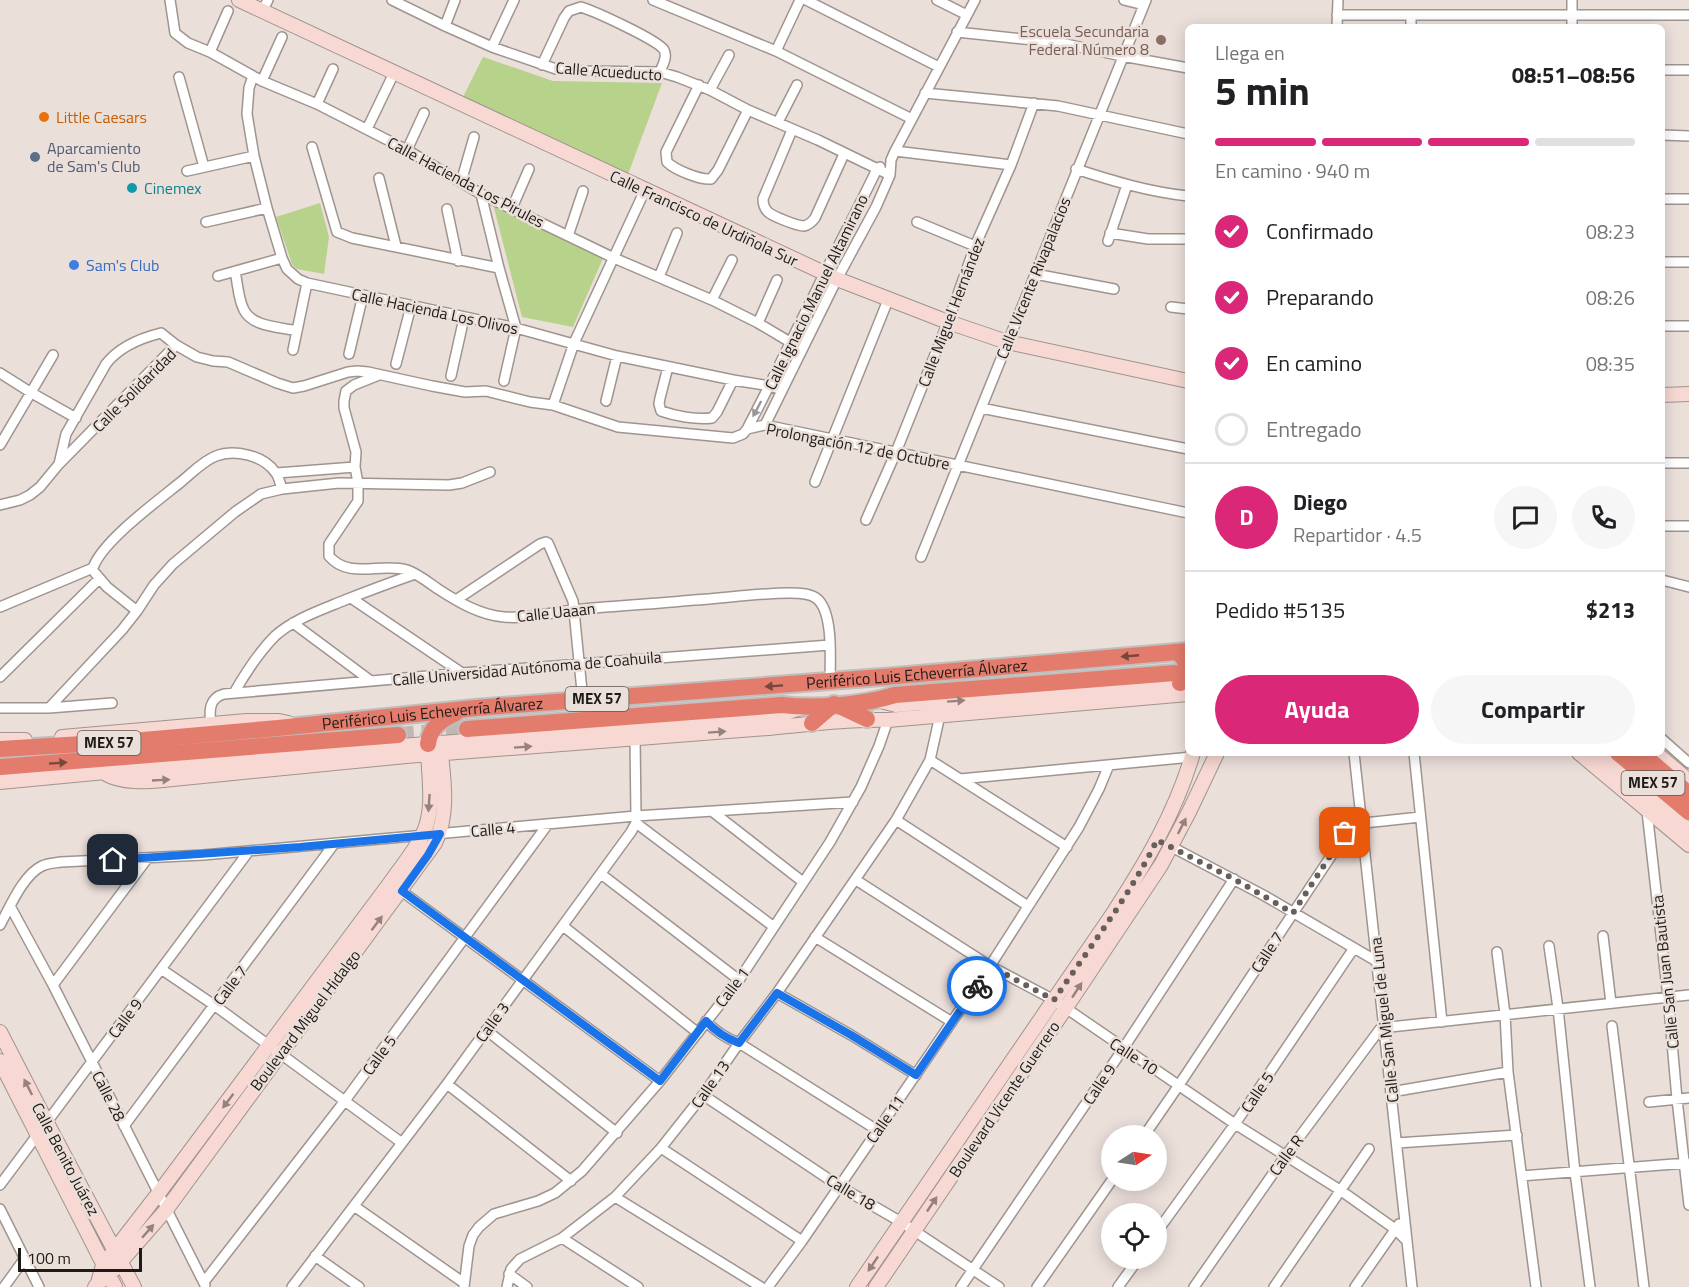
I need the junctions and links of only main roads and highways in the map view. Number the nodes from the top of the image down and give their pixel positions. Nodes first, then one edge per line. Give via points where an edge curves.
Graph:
1 (1182, 651) edge
2 (1183, 683) edge
3 (835, 704) junction
4 (470, 708) junction
5 (409, 714) junction
6 (391, 716) junction
7 (867, 719) road end
8 (812, 723) road end
9 (0, 749) edge
10 (1619, 756) edge
11 (1645, 756) edge
12 (0, 767) edge
13 (1689, 794) edge
14 (1689, 812) edge

1 -> 4 highway, Periférico Luis Echeverría Álvarez / MEX 57
3 -> 2 highway, Periférico Luis Echeverría Álvarez / MEX 57 via 895,695
3 - 4 highway, Periférico Luis Echeverría Álvarez / MEX 57 via 782,705 462,734 461,722
3 - 7 highway
3 - 8 highway
4 - 5 highway, Periférico Luis Echeverría Álvarez / MEX 57
4 - 5 highway via 443,719 434,745 420,718
5 - 6 highway, Periférico Luis Echeverría Álvarez / MEX 57
6 - 9 highway, Periférico Luis Echeverría Álvarez / MEX 57 via 144,740
12 -> 6 highway, MEX 57 via 404,743 404,722
10 - 14 highway, MEX 57 via 1634,776
11 - 13 highway, MEX 57

